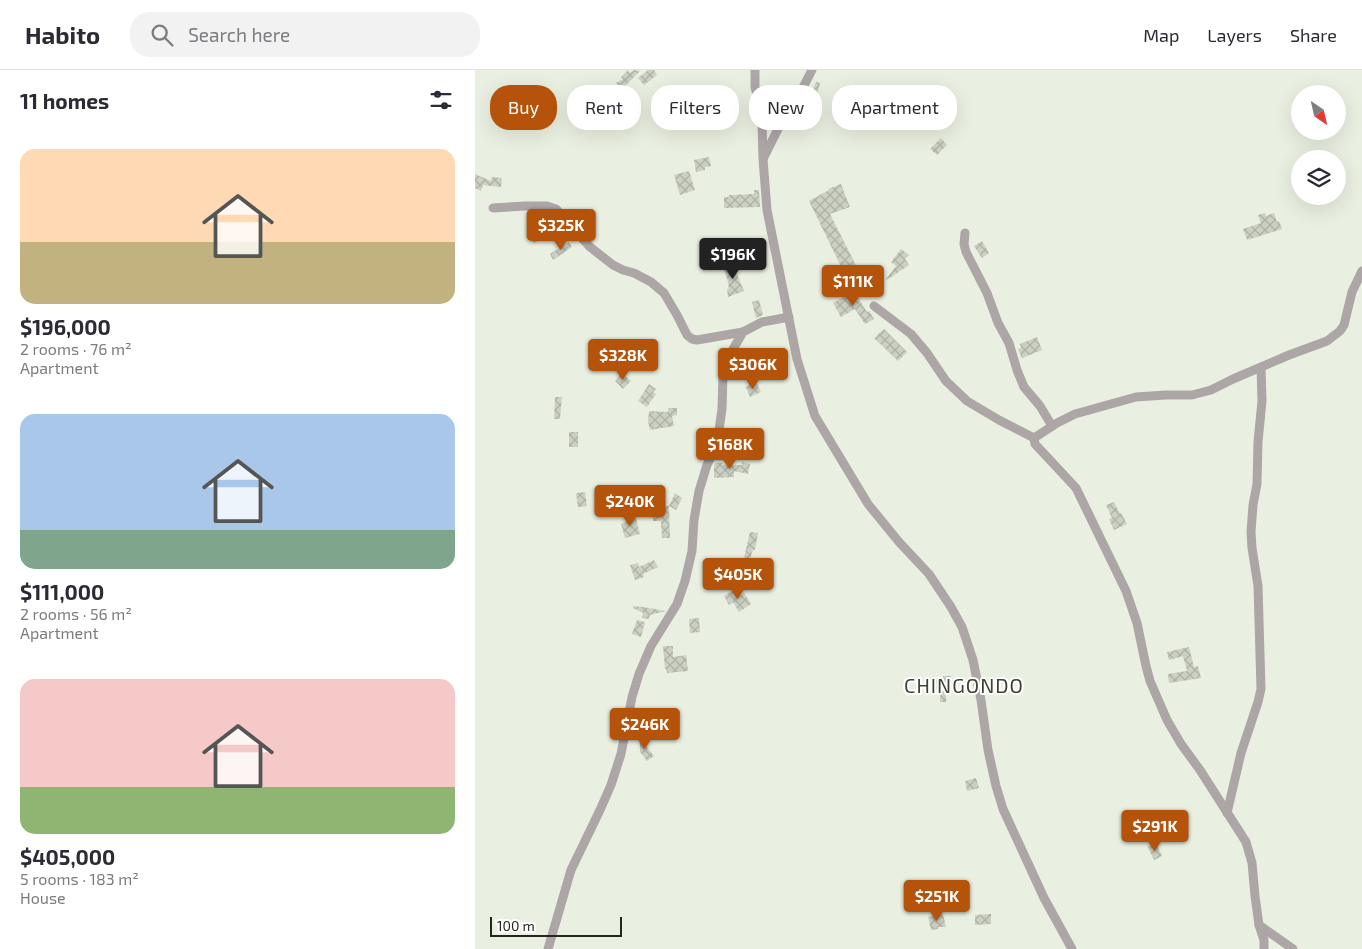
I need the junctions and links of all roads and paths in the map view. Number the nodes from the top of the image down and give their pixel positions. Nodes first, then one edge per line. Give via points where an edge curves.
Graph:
1 (755, 70) edge
2 (813, 70) edge
3 (763, 159) junction
4 (493, 208) dead end
5 (965, 234) dead end
6 (1362, 271) edge
7 (874, 306) dead end
8 (789, 317) junction
9 (743, 332) junction
10 (1261, 368) junction
11 (1052, 426) junction
12 (1034, 438) junction
13 (1227, 813) junction
14 (1259, 924) junction
15 (547, 949) edge
16 (1072, 949) edge
17 (1264, 949) edge
18 (1293, 949) edge

1 - 3 street
2 - 3 street
3 - 8 street via 767,210
4 - 9 street via 547,206 556,209 590,247 613,266 651,282 664,293 692,339
5 - 11 street via 966,252 1009,343 1024,387
6 - 10 street via 1340,331 1327,341
7 - 12 street via 911,334 946,381 967,400
8 - 9 street via 762,322
8 - 16 street via 797,359 815,416 868,504 929,574 962,627 973,660 988,750 1003,809 1044,898
9 - 15 street via 729,356 723,375 717,444 699,491 685,581 677,604 651,646 639,674 611,785 571,870
10 - 11 street via 1211,390 1192,395 1136,397 1075,414
10 - 13 street via 1257,484 1251,532 1258,586 1261,689
11 - 12 street
12 - 13 street via 1035,444 1076,488 1126,590 1137,623 1145,666 1167,720
13 - 14 street via 1246,842 1252,862
14 - 17 street
14 - 18 street

